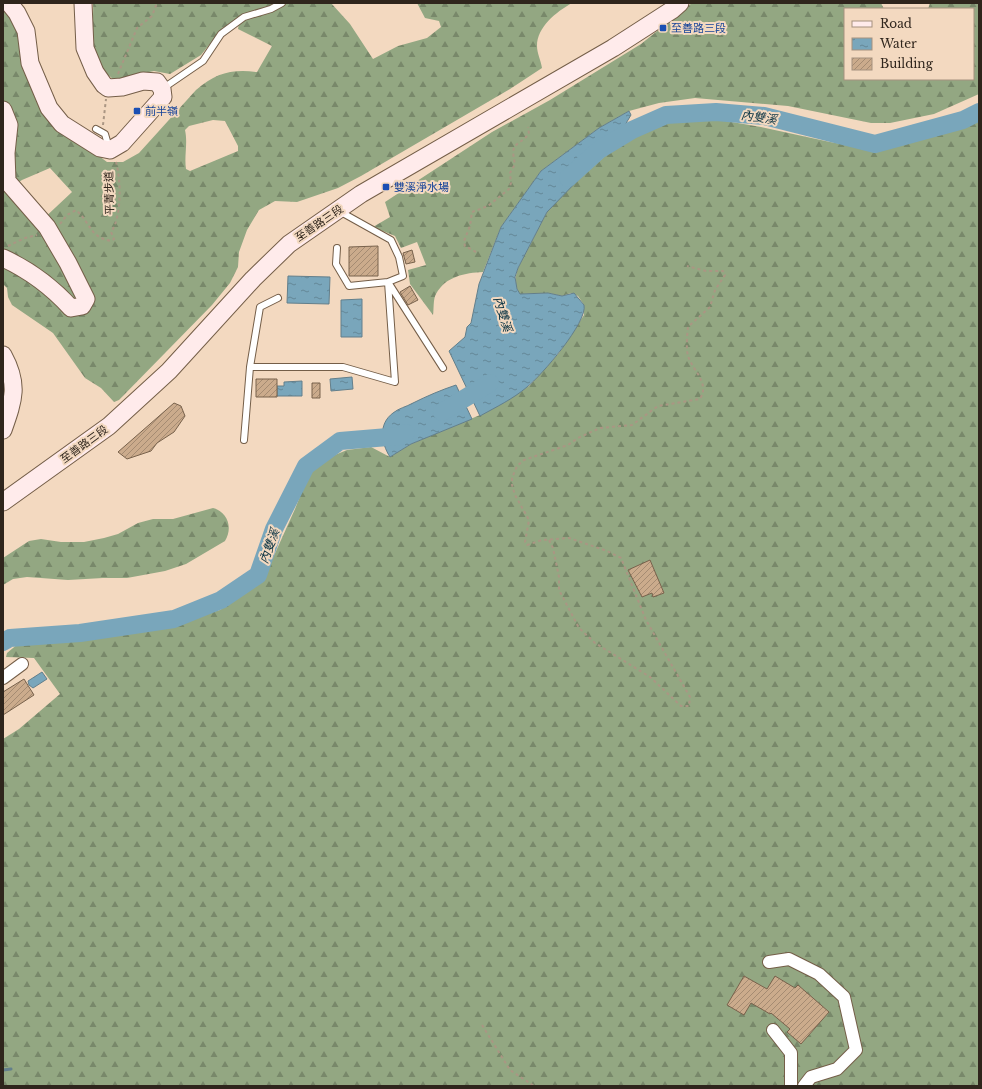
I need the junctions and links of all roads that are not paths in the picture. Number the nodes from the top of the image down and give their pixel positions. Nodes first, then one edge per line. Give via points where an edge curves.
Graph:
1 (9, 3) edge
2 (83, 3) edge
3 (282, 3) edge
4 (680, 3) edge
5 (162, 89) junction
6 (3, 110) edge
7 (96, 129) dead end
8 (110, 150) junction
9 (338, 210) junction
10 (337, 248) dead end
11 (3, 258) edge
12 (388, 282) junction
13 (278, 298) dead end
14 (3, 355) edge
15 (250, 367) junction
16 (443, 368) dead end
17 (3, 430) edge
18 (244, 440) dead end
19 (3, 502) edge
20 (22, 664) dead end
21 (3, 678) edge
22 (769, 962) dead end
23 (773, 1030) dead end
24 (791, 1086) edge
25 (804, 1086) edge

1 - 8 street via 26,32 30,63 49,108 62,124 100,148
2 - 5 street via 85,48 99,80 113,82 122,88 143,81 157,82
3 - 5 lane via 244,17 221,34 203,61
4 - 9 street, 至善路三段 via 613,48 368,190
5 - 8 street via 163,97 122,143
6 - 11 street via 8,125 7,181 55,231 86,299 82,306 70,308 42,281
7 - 8 lane via 105,134
9 - 12 lane via 391,240 399,257 403,276
9 - 19 street, 至善路三段 via 289,244 253,279 169,371 109,426
10 - 12 lane via 336,264 349,286
12 - 15 lane via 395,382 343,367
12 - 16 lane
13 - 15 lane via 260,307
14 - 17 street via 15,387
15 - 18 lane
20 - 21 street
22 - 25 street via 789,959 819,974 844,997 856,1050 837,1068 811,1077
23 - 24 street via 791,1053

